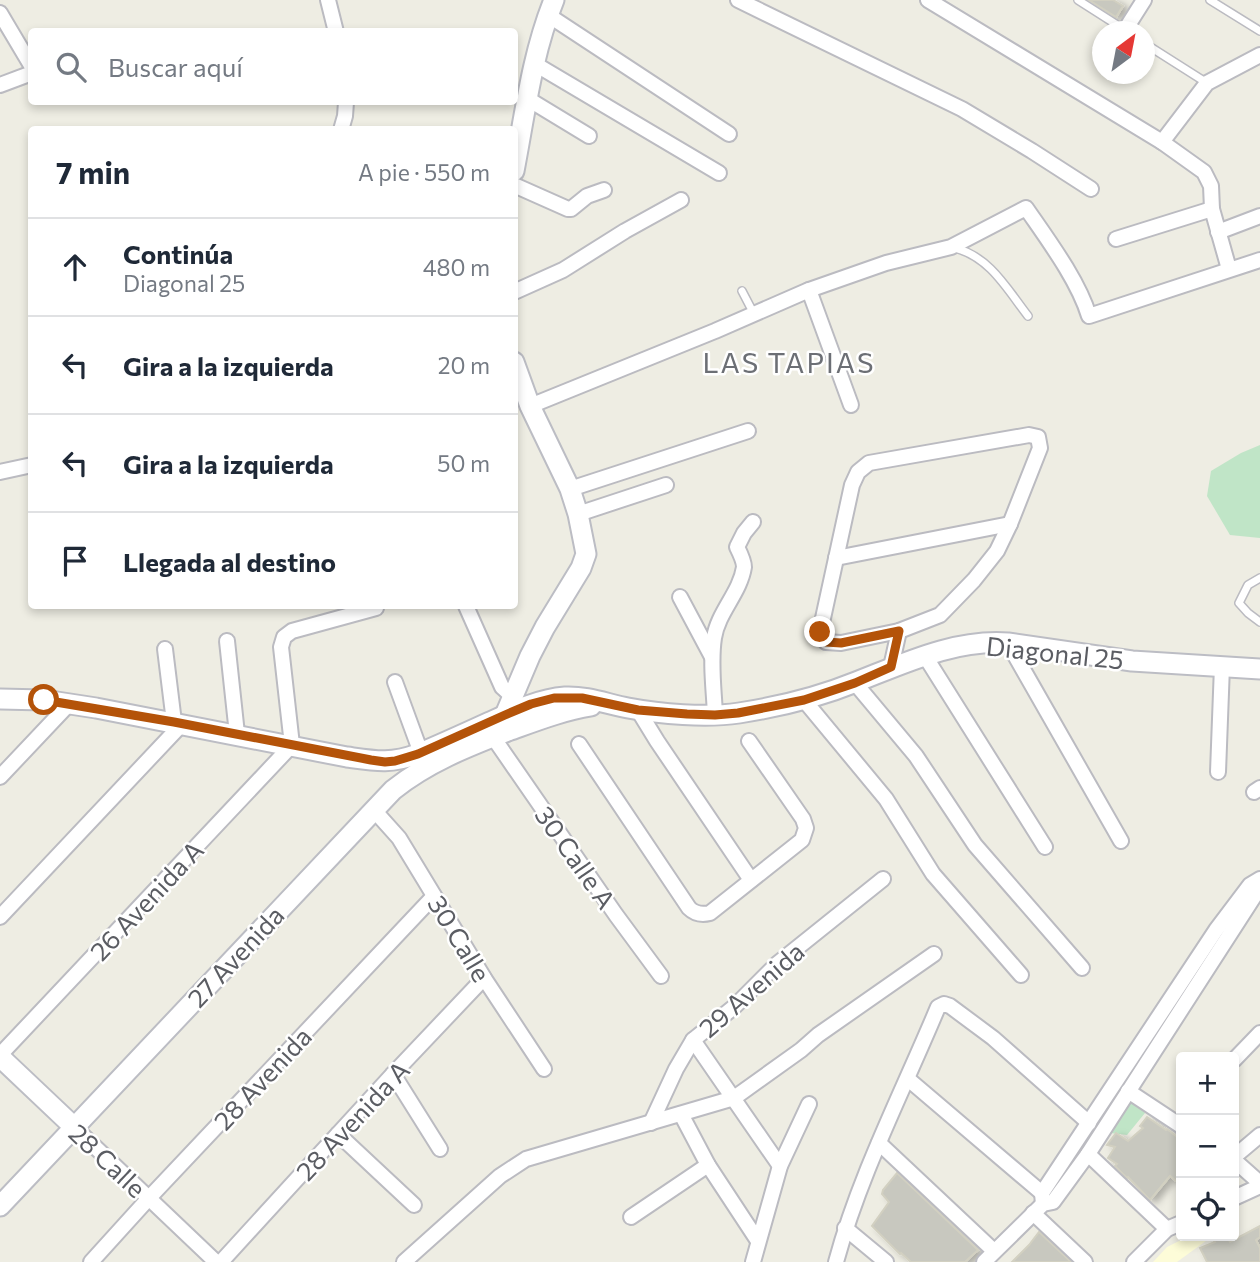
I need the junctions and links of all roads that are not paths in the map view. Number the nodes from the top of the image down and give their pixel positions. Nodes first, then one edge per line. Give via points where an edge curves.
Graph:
1 (328, 0) edge
2 (738, 0) edge
3 (928, 0) edge
4 (1078, 0) edge
5 (1144, 0) edge
6 (1210, 0) edge
7 (551, 8) edge
8 (0, 13) edge
9 (1111, 21) edge
10 (1132, 21) edge
11 (335, 28) edge
12 (1260, 30) edge
13 (1155, 50) edge
14 (1260, 55) edge
15 (28, 60) edge
16 (535, 64) junction
17 (28, 74) edge
18 (1207, 83) junction
19 (0, 85) edge
20 (528, 99) junction
21 (346, 105) edge
22 (342, 126) edge
23 (729, 134) dead end
24 (589, 136) dead end
25 (1162, 142) junction
26 (518, 150) edge
27 (719, 173) dead end
28 (518, 188) edge
29 (1091, 189) dead end
30 (604, 190) dead end
31 (681, 200) dead end
32 (1212, 209) junction
33 (1260, 216) edge
34 (1218, 232) junction
35 (1116, 239) dead end
36 (951, 247) junction
37 (1260, 260) edge
38 (1229, 269) junction
39 (518, 290) edge
40 (742, 290) dead end
41 (809, 290) junction
42 (754, 314) junction
43 (1028, 316) dead end
44 (518, 376) edge
45 (530, 405) junction
46 (852, 405) dead end
47 (748, 431) dead end
48 (28, 466) edge
49 (0, 472) edge
50 (666, 485) dead end
51 (570, 489) junction
52 (578, 514) junction
53 (752, 522) dead end
54 (1010, 524) junction
55 (836, 558) junction
56 (1260, 578) edge
57 (680, 597) dead end
58 (372, 609) edge
59 (467, 609) edge
60 (1260, 622) edge
61 (899, 631) junction
62 (227, 640) dead end
63 (1008, 643) junction
64 (165, 649) dead end
65 (925, 656) junction
66 (712, 657) junction
67 (1222, 666) junction
68 (891, 667) junction
69 (1260, 669) edge
70 (395, 682) dead end
71 (855, 683) junction
72 (512, 696) junction
73 (0, 699) edge
74 (804, 700) junction
75 (69, 704) junction
76 (609, 704) junction
77 (638, 710) junction
78 (505, 715) junction
79 (715, 715) junction
80 (178, 723) junction
81 (237, 734) junction
82 (494, 737) junction
83 (749, 741) dead end
84 (579, 744) dead end
85 (292, 745) junction
86 (421, 753) junction
87 (395, 761) junction
88 (1218, 772) dead end
89 (0, 777) edge
90 (404, 781) junction
91 (373, 809) junction
92 (1121, 841) dead end
93 (1045, 846) dead end
94 (883, 879) dead end
95 (751, 880) junction
96 (1260, 882) edge
97 (434, 896) junction
98 (0, 917) edge
99 (934, 954) dead end
100 (1082, 968) dead end
101 (1021, 975) dead end
102 (661, 976) dead end
103 (484, 978) junction
104 (1260, 1033) edge
105 (693, 1040) junction
106 (1239, 1055) edge
107 (0, 1056) edge
108 (544, 1069) dead end
109 (394, 1074) junction
110 (908, 1079) junction
111 (1128, 1091) junction
112 (734, 1098) junction
113 (810, 1104) dead end
114 (681, 1114) junction
115 (651, 1123) junction
116 (1089, 1123) junction
117 (1176, 1123) edge
118 (74, 1127) junction
119 (338, 1134) junction
120 (1260, 1135) edge
121 (879, 1143) junction
122 (440, 1149) dead end
123 (1088, 1154) junction
124 (1239, 1154) edge
125 (1239, 1163) edge
126 (708, 1165) junction
127 (780, 1166) junction
128 (1260, 1185) edge
129 (1239, 1196) edge
130 (149, 1198) junction
131 (1039, 1203) junction
132 (414, 1205) dead end
133 (0, 1206) edge
134 (631, 1217) dead end
135 (1176, 1225) edge
136 (845, 1228) junction
137 (1167, 1229) junction
138 (758, 1241) junction
139 (989, 1256) edge
140 (91, 1262) edge
141 (219, 1262) edge
142 (404, 1262) edge
143 (753, 1262) edge
144 (836, 1262) edge
145 (886, 1262) edge
146 (1085, 1262) edge
147 (1134, 1262) edge

1 - 11 street
2 - 29 street via 962,109
3 - 25 street
4 - 9 lane
5 - 10 street
6 - 12 lane
7 - 16 main road
7 - 23 street
8 - 15 street
13 - 18 lane
14 - 18 street
16 - 20 main road
16 - 27 street
17 - 19 street
18 - 25 street
20 - 24 street
20 - 26 main road
21 - 22 street
25 - 32 street via 1204,172 1211,186
28 - 30 street via 569,209
31 - 39 street via 563,271
32 - 34 street
32 - 35 street
33 - 34 street
34 - 38 street
36 - 38 street via 1026,208 1074,282 1089,316
36 - 41 street via 886,263
36 - 43 lane via 970,251 996,272
37 - 38 street
40 - 42 lane
41 - 42 street
41 - 46 street
42 - 45 street
44 - 45 main road
45 - 51 main road
47 - 51 street
48 - 49 street
50 - 52 street
51 - 52 main road
52 - 72 main road via 586,550 583,564 545,627
53 - 66 street via 737,547 744,565 717,626
54 - 55 street
54 - 55 street via 1040,448 1038,437 869,463 852,485
54 - 61 street via 997,551 940,615
55 - 61 street via 820,632 826,642
56 - 60 lane via 1248,585 1239,603
57 - 66 street
58 - 85 street via 284,637 281,647
59 - 72 street via 502,687
61 - 68 street
62 - 81 street
63 - 65 main road, Diagonal 25 via 968,644
63 - 67 main road, Diagonal 25 via 1132,661
63 - 92 street
64 - 80 street
65 - 68 main road, Diagonal 25
65 - 93 street
66 - 79 street
67 - 69 main road, Diagonal 25
67 - 88 street
68 - 71 main road, Diagonal 25
70 - 86 street
71 - 74 main road, Diagonal 25
71 - 100 street via 916,757 975,845
72 - 78 main road
73 - 75 main road, Diagonal 25
74 - 79 main road, Diagonal 25
74 - 101 street via 886,799 933,874
75 - 80 main road, Diagonal 25
75 - 89 street
76 - 77 main road, Diagonal 25
76 - 78 main road, Diagonal 25 via 554,698
76 - 82 main road, Diagonal 25 via 554,714
77 - 79 main road, Diagonal 25
77 - 95 street
78 - 82 main road
78 - 86 main road, Diagonal 25
80 - 81 main road, Diagonal 25
80 - 98 street
81 - 85 main road, Diagonal 25
82 - 90 main road, 27 Avenida via 456,751
82 - 102 street, 30 Calle A
83 - 95 street via 806,828 802,840
84 - 95 street via 692,911 710,914
85 - 87 main road, Diagonal 25
85 - 107 street, 26 Avenida A
86 - 87 main road, Diagonal 25
87 - 90 main road
90 - 91 main road, 27 Avenida
91 - 97 street, 30 Calle via 399,838
91 - 118 main road, 27 Avenida
94 - 105 street, 29 Avenida via 777,964
96 - 111 street
96 - 116 street via 1250,885 1216,930
97 - 103 street, 30 Calle
97 - 130 street, 28 Avenida
99 - 112 street
103 - 108 street, 30 Calle
103 - 109 street, 28 Avenida A
104 - 106 street
105 - 112 street
105 - 115 street, 29 Avenida
107 - 118 main road, 28 Calle
109 - 119 street, 28 Avenida A
109 - 122 street
110 - 116 street via 938,1007 944,1004 993,1038
110 - 121 street
110 - 131 street
111 - 117 street
111 - 123 street
112 - 114 street
112 - 127 street
113 - 127 street
114 - 115 street
114 - 126 street
115 - 142 street via 526,1159 500,1176
116 - 131 street
118 - 130 street, 28 Calle
118 - 133 main road, 27 Avenida
119 - 132 street
119 - 141 street, 28 Avenida A
120 - 124 street
121 - 136 street
121 - 139 street
123 - 131 street via 1053,1202
123 - 137 street
125 - 128 street
126 - 134 street
126 - 138 street
127 - 138 street
128 - 129 street
130 - 140 street, 28 Avenida
130 - 141 street, 28 Calle
131 - 139 street
131 - 146 street
135 - 137 street
136 - 144 street
136 - 145 street
137 - 147 street
138 - 143 street

